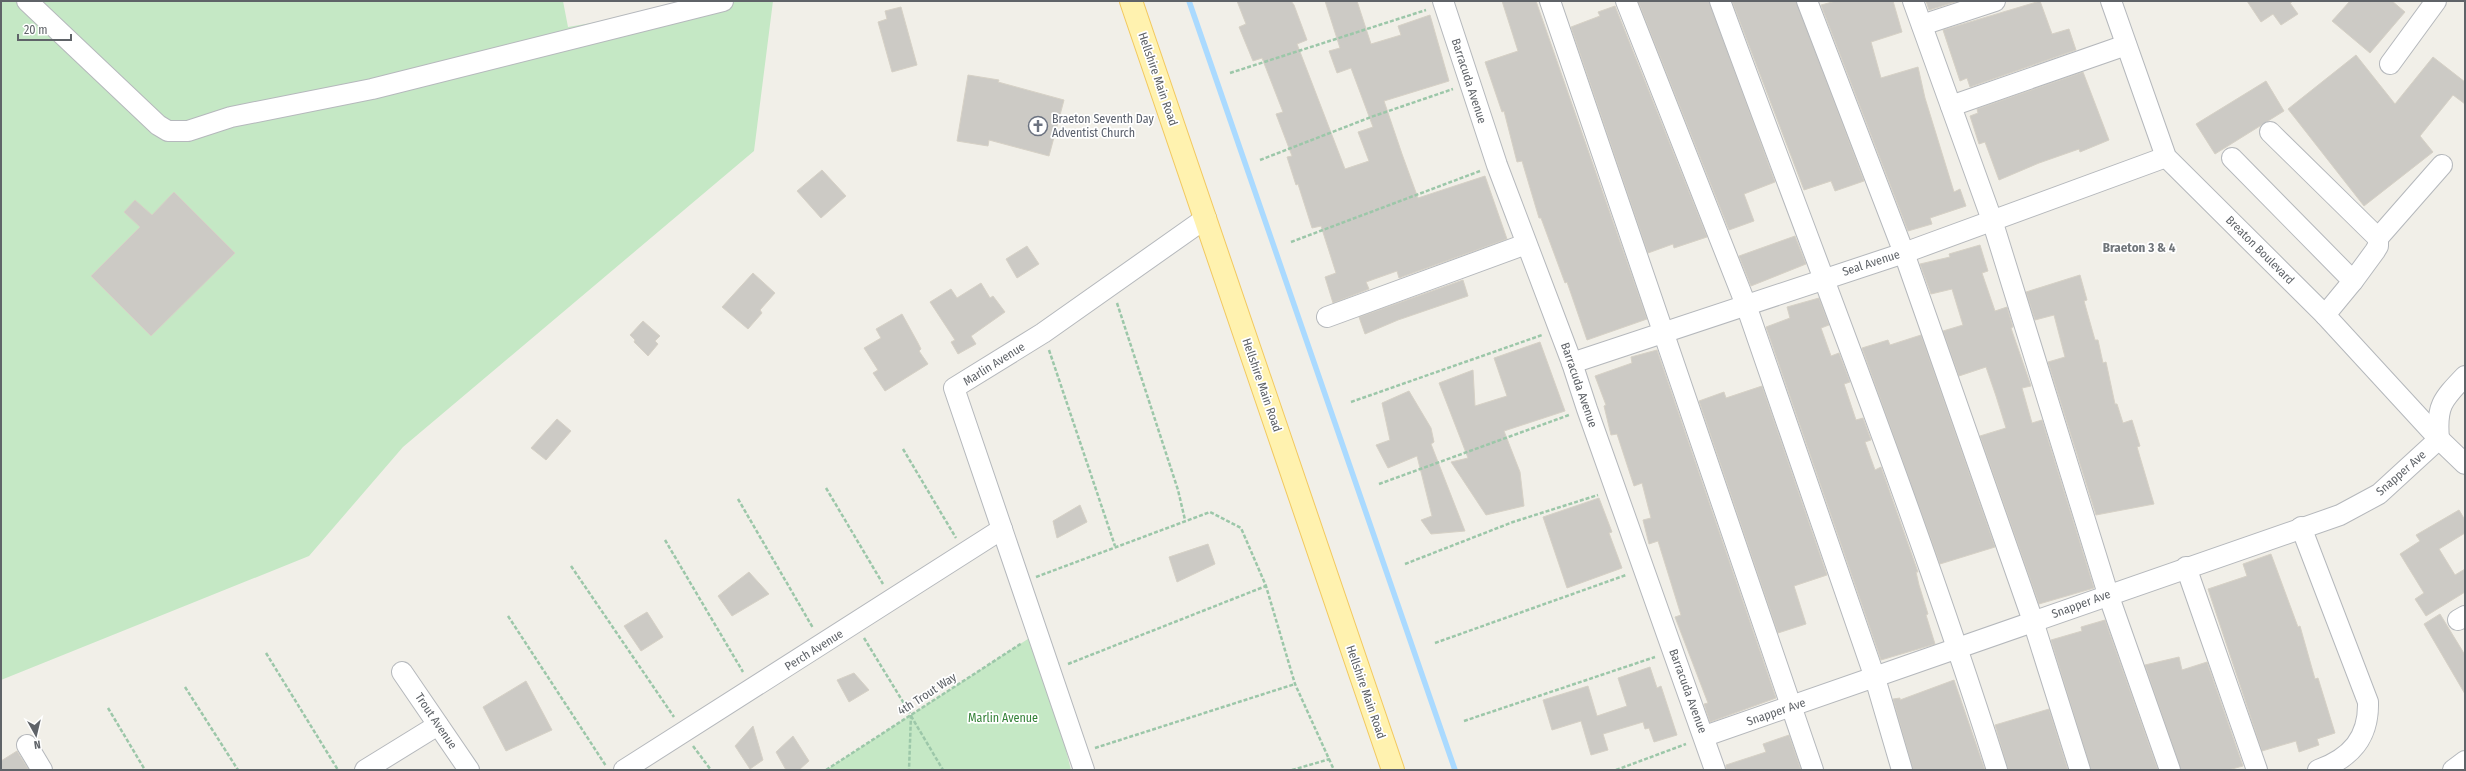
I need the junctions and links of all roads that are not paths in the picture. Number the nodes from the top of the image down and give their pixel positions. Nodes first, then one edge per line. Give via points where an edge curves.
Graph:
1 (27, 1) edge
2 (723, 1) edge
3 (1131, 1) edge
4 (1550, 1) edge
5 (1626, 1) edge
6 (1720, 1) edge
7 (1807, 1) edge
8 (1913, 1) edge
9 (1996, 1) edge
10 (2111, 1) edge
11 (2436, 1) edge
12 (1443, 2) edge
13 (1922, 25) junction
14 (2126, 45) junction
15 (2390, 64) dead end
16 (1951, 106) junction
17 (2270, 132) dead end
18 (2166, 157) junction
19 (2232, 158) dead end
20 (2442, 165) dead end
21 (1206, 218) junction
22 (1992, 220) junction
23 (2378, 238) junction
24 (1526, 244) junction
25 (1904, 253) junction
26 (1825, 278) junction
27 (2353, 281) junction
28 (1746, 305) junction
29 (2325, 315) junction
30 (1327, 317) dead end
31 (1663, 334) junction
32 (1572, 363) junction
33 (2465, 376) edge
34 (2439, 440) junction
35 (2465, 464) edge
36 (2301, 528) junction
37 (1002, 529) junction
38 (2186, 568) junction
39 (2108, 594) junction
40 (2034, 621) junction
41 (1958, 647) junction
42 (402, 672) dead end
43 (1875, 678) junction
44 (1792, 706) junction
45 (438, 725) junction
46 (1705, 736) junction
47 (27, 745) dead end
48 (1081, 761) edge
49 (2465, 761) edge
50 (42, 770) edge
51 (365, 770) edge
52 (469, 770) edge
53 (624, 770) edge
54 (1393, 770) edge
55 (1715, 770) edge
56 (1813, 770) edge
57 (1902, 770) edge
58 (1997, 770) edge
59 (2080, 770) edge
60 (2170, 770) edge
61 (2257, 770) edge
62 (2318, 770) edge
63 (2453, 770) edge

1 - 2 street via 158,125 168,131 188,131 232,117 372,89
3 - 21 main road, Hellshire Main Road
4 - 31 street
5 - 28 street
6 - 26 street via 1783,174
7 - 25 street
8 - 13 street
9 - 13 street
10 - 14 street, Breaton Boulevard
11 - 15 street
12 - 24 street, Barracuda Avenue
13 - 16 street
14 - 16 street
14 - 18 street, Breaton Boulevard
16 - 22 street
17 - 23 street
18 - 22 street, Seal Avenue
18 - 29 street, Breaton Boulevard
19 - 27 street
20 - 23 street
21 - 37 street, Marlin Avenue via 1043,333 954,388
21 - 54 main road, Hellshire Main Road
22 - 25 street, Seal Avenue
22 - 39 street
23 - 27 street via 2378,246
24 - 30 street
24 - 32 street, Barracuda Avenue
25 - 26 street, Seal Avenue
25 - 40 street
26 - 28 street, Seal Avenue
26 - 41 street
27 - 29 street
28 - 31 street, Seal Avenue
28 - 43 street
29 - 34 street, Breaton Boulevard
31 - 32 street, Seal Avenue
31 - 44 street
32 - 46 street, Barracuda Avenue
33 - 34 street via 2447,396 2437,416
34 - 35 street, Breaton Boulevard
34 - 36 street, Snapper Ave via 2379,494 2340,515
36 - 38 street, Snapper Ave
36 - 62 street via 2368,702 2366,730 2359,742 2346,754
37 - 48 street, Marlin Avenue
37 - 53 street, Perch Avenue
38 - 39 street, Snapper Ave
38 - 61 street
39 - 40 street, Snapper Ave
39 - 60 street
40 - 41 street, Snapper Ave
40 - 59 street
41 - 43 street, Snapper Ave
41 - 58 street
42 - 45 street, Trout Avenue
43 - 44 street, Snapper Ave
43 - 57 street
44 - 46 street, Snapper Ave
44 - 56 street
45 - 51 street
45 - 52 street, Trout Avenue
46 - 55 street, Barracuda Avenue
47 - 50 street
49 - 63 street

